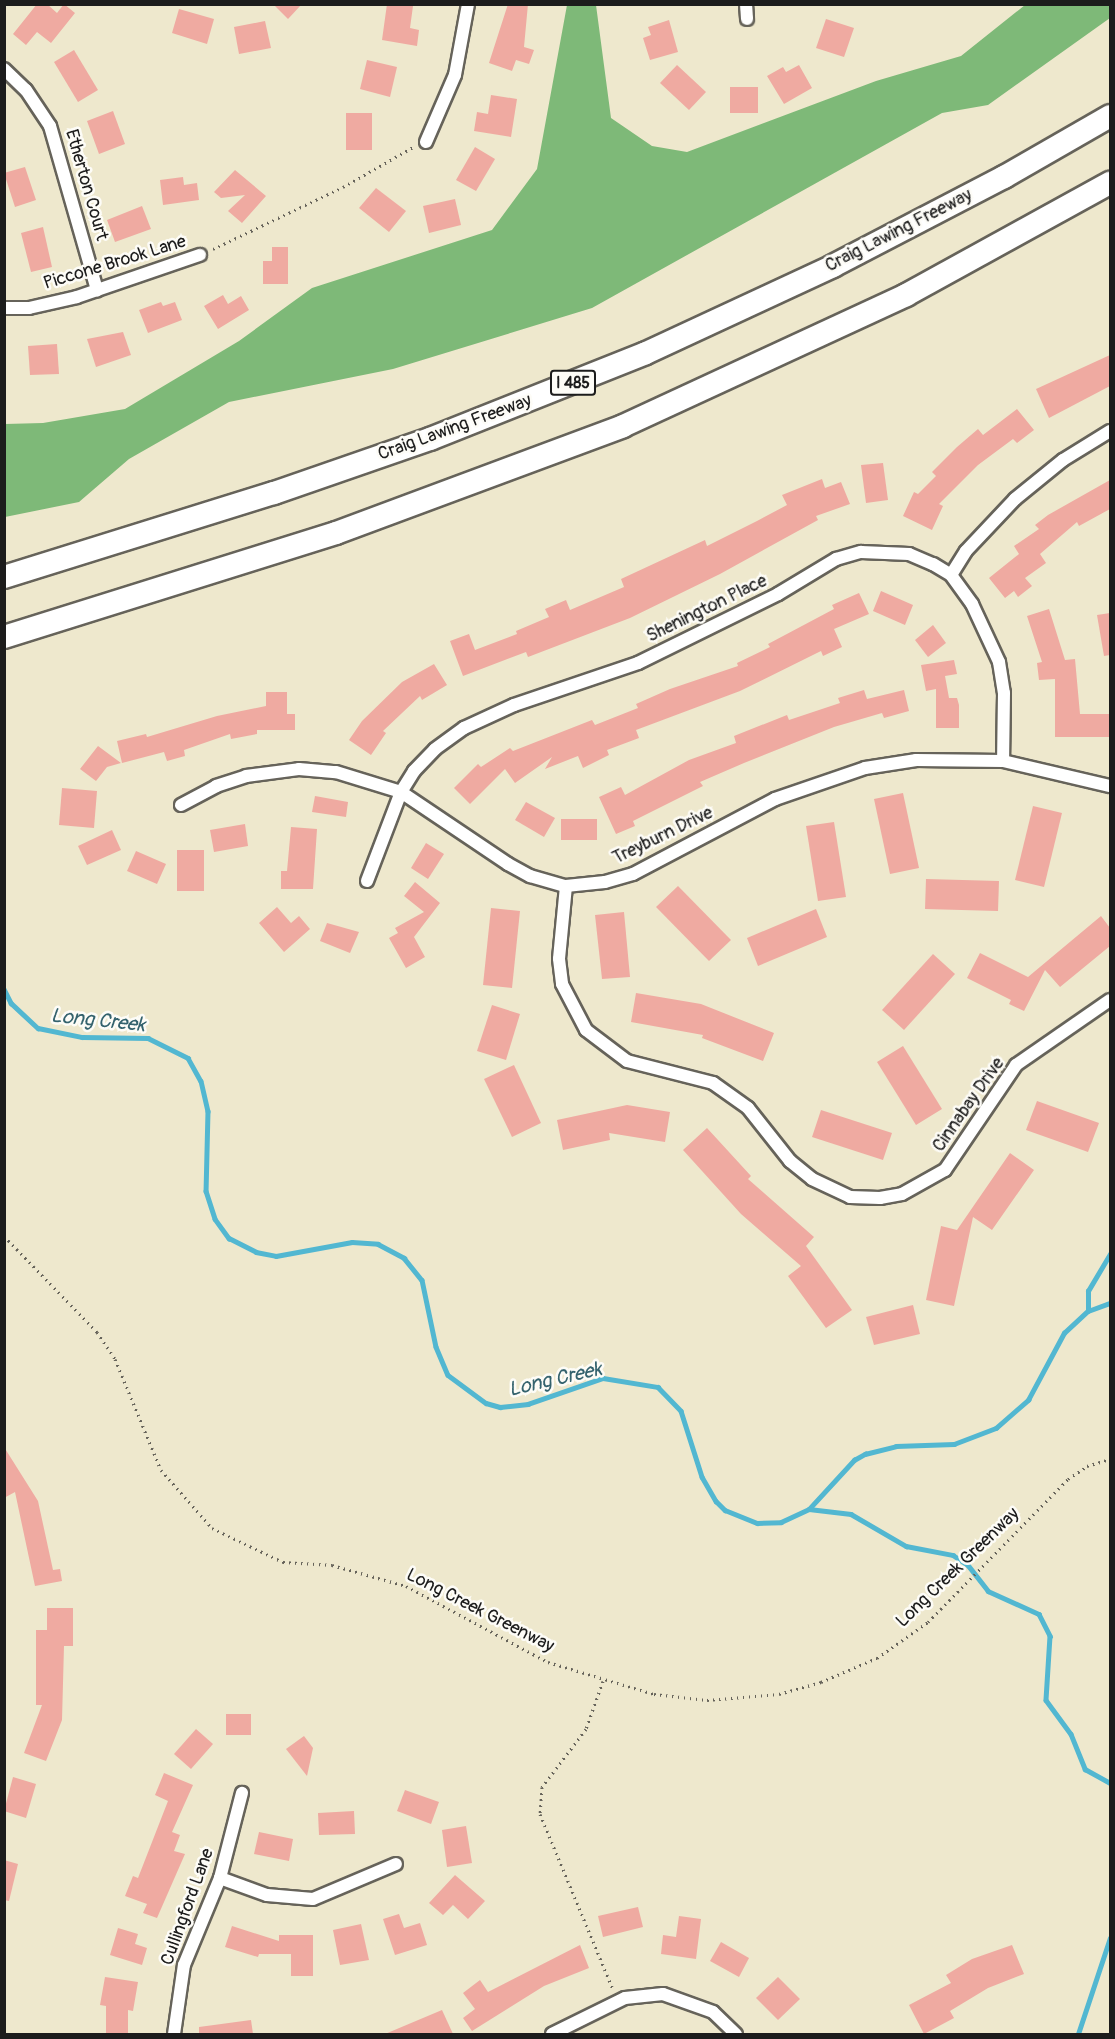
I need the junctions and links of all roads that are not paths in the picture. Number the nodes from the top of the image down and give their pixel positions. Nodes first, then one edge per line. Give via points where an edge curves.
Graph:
1 (468, 4) edge
2 (746, 4) edge
3 (747, 19) dead end
4 (4, 69) edge
5 (1110, 116) edge
6 (426, 142) road end
7 (1110, 183) edge
8 (200, 255) road end
9 (97, 290) junction
10 (4, 308) edge
11 (1110, 431) edge
12 (951, 575) junction
13 (4, 577) edge
14 (4, 637) edge
15 (1003, 761) junction
16 (1110, 786) edge
17 (401, 792) junction
18 (181, 805) dead end
19 (367, 881) dead end
20 (566, 886) junction
21 (1110, 1000) edge
22 (242, 1792) dead end
23 (396, 1864) dead end
24 (220, 1878) junction
25 (174, 2034) edge
26 (552, 2034) edge
27 (736, 2034) edge

1 - 6 street via 455,75
2 - 3 street
4 - 9 street, Etherton Court via 26,90 50,126
5 - 13 highway, Craig Lawing Freeway / I 485 via 1004,177 833,266 646,353 419,443
7 - 14 highway via 906,295 624,426 336,533
8 - 9 street, Piccone Brook Lane
9 - 10 street, Piccone Brook Lane via 28,308
11 - 12 street via 1063,460 1015,499 972,544
12 - 15 street, Shenington Place via 980,618 999,662 1004,693
12 - 17 street, Shenington Place via 909,554 885,550 836,559 778,594 649,658 514,705 464,728 435,749
15 - 16 street, Treyburn Drive
15 - 20 street, Treyburn Drive via 916,760 846,772 775,799 633,874
17 - 18 street, Treyburn Drive via 357,776 299,769 246,776
17 - 19 street, Shenington Place
17 - 20 street, Treyburn Drive via 508,864 530,876
20 - 21 street, Cinnabay Drive via 561,918 562,984 586,1030 627,1061 713,1083 748,1108 790,1161 812,1179 850,1197 902,1194 932,1180 957,1156 1016,1065
22 - 24 street, Cullingford Lane
23 - 24 street via 313,1899 267,1895
24 - 25 street, Cullingford Lane via 184,1965
26 - 27 street via 617,2002 663,1994 713,2012

